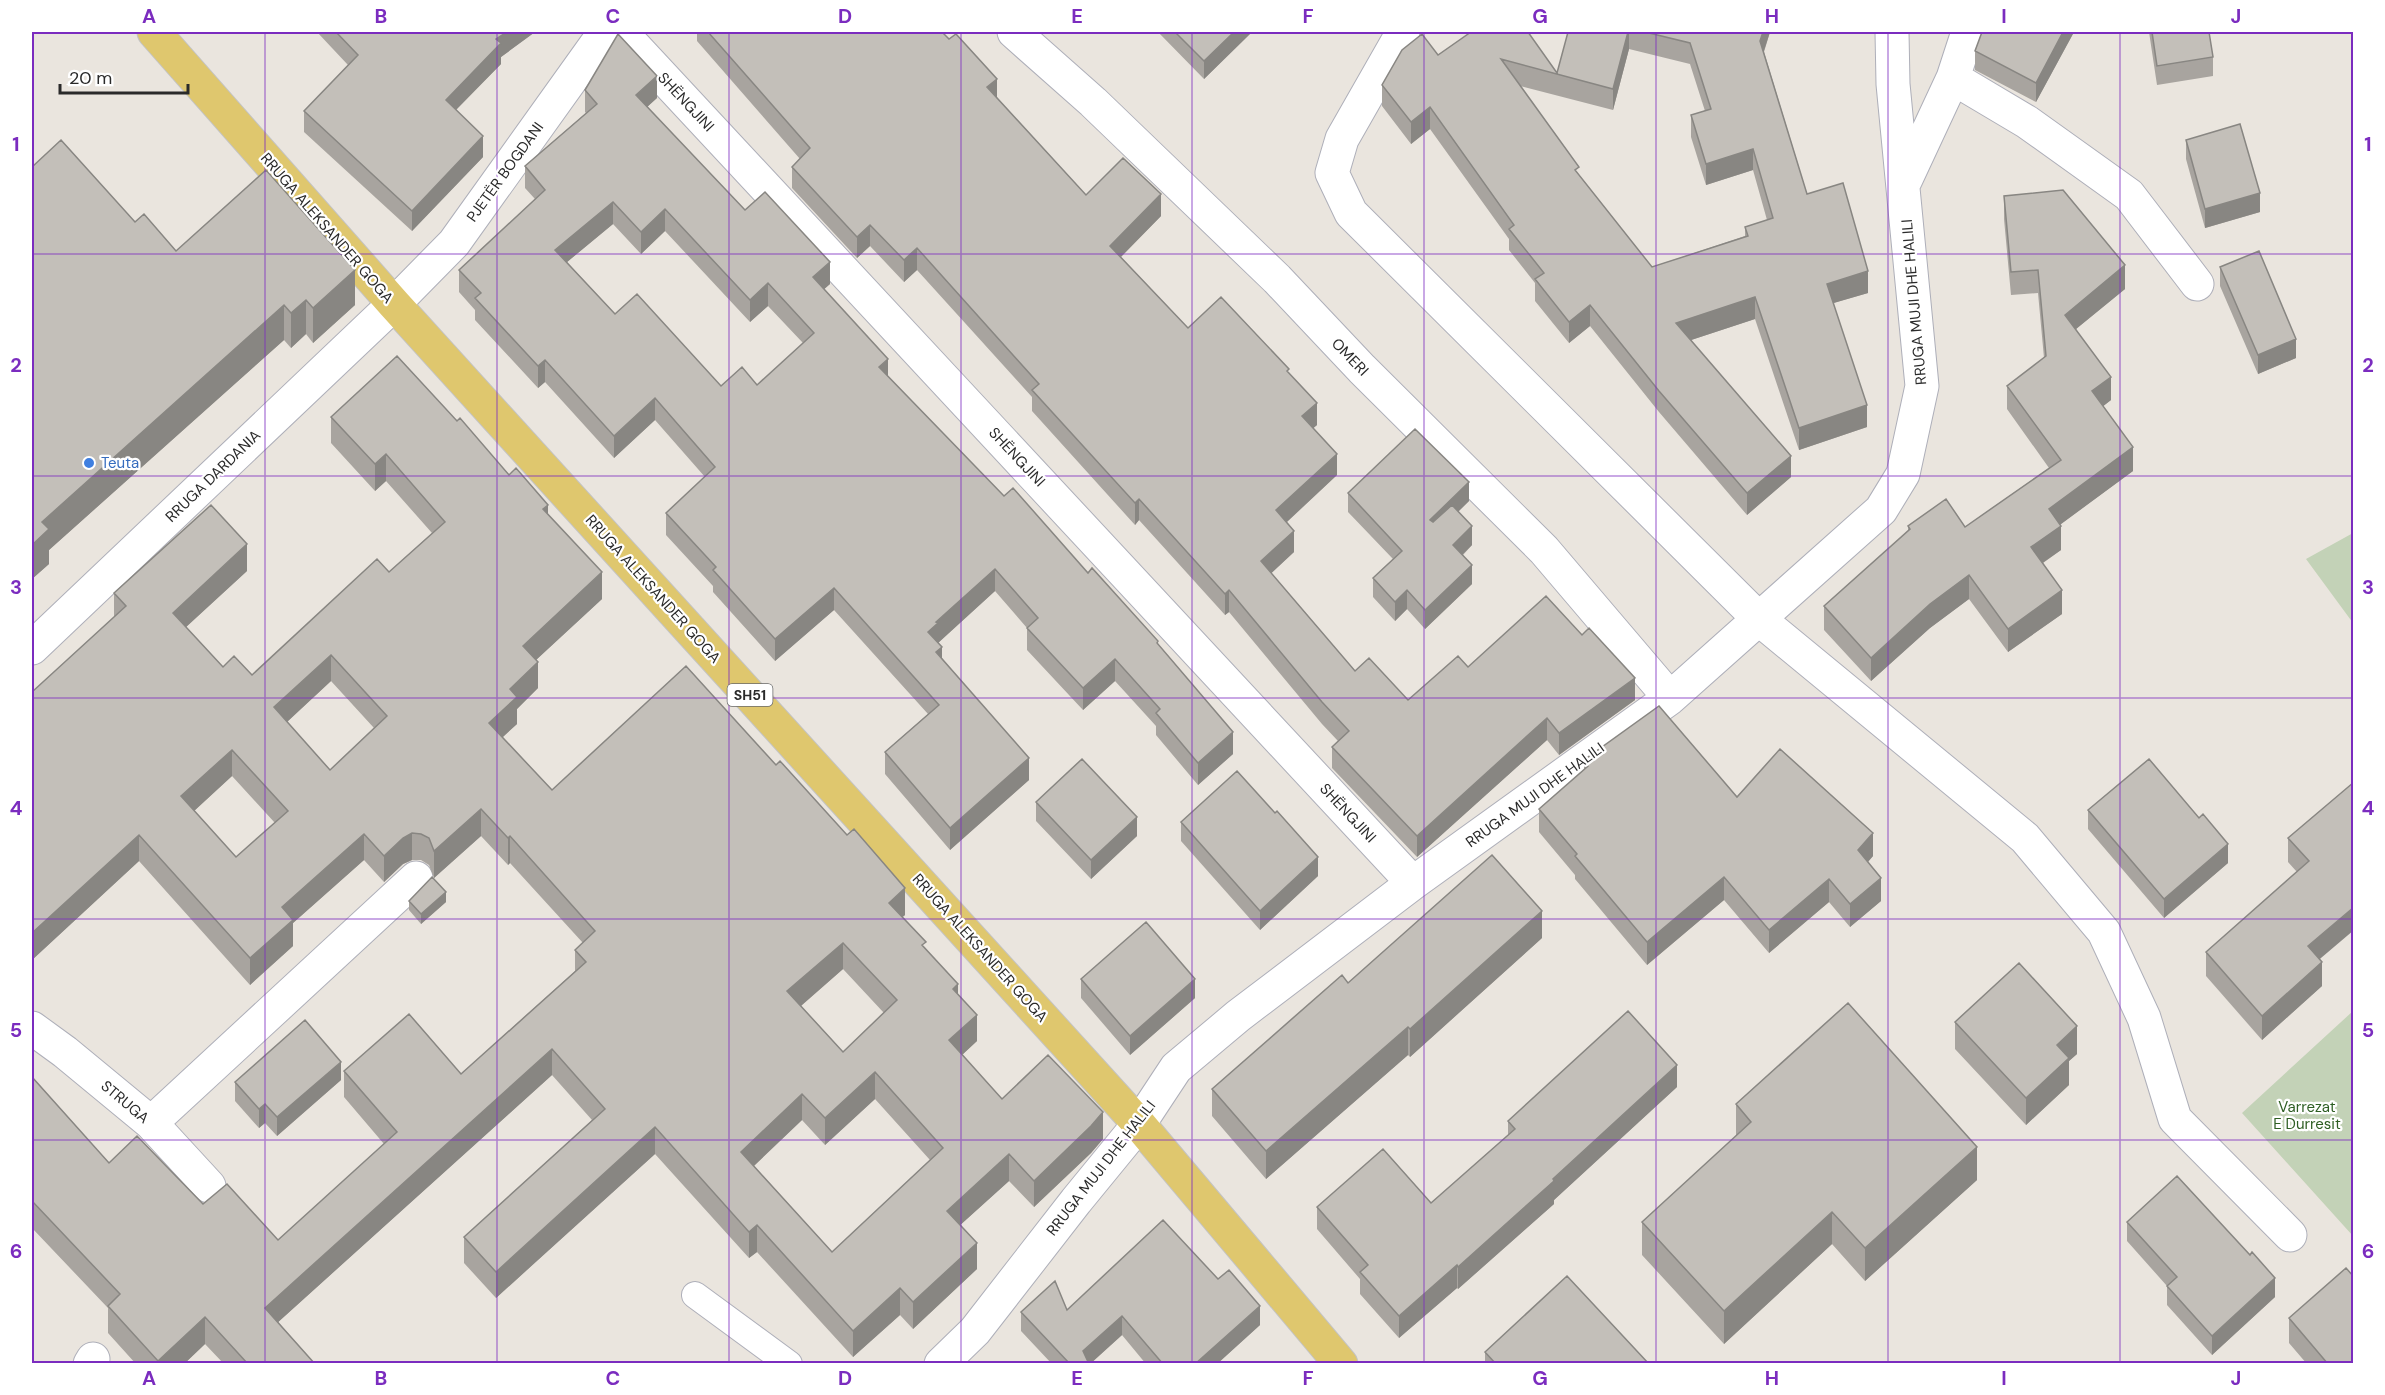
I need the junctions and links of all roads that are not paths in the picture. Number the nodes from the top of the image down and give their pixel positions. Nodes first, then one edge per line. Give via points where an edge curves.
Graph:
1 (154, 32) edge
2 (605, 32) edge
3 (621, 32) edge
4 (1014, 32) edge
5 (1403, 32) edge
6 (1892, 32) edge
7 (1968, 32) edge
8 (1953, 78) junction
9 (1904, 183) junction
10 (2197, 284) dead end
11 (394, 303) junction
12 (1758, 619) junction
13 (32, 648) edge
14 (1670, 698) junction
15 (416, 878) dead end
16 (1413, 883) junction
17 (32, 1028) edge
18 (151, 1123) junction
19 (1139, 1124) junction
20 (209, 1186) dead end
21 (2290, 1235) dead end
22 (695, 1295) dead end
23 (789, 1364) edge
24 (941, 1364) edge
25 (1341, 1364) edge

1 - 11 main road, RRUGA ALEKSANDER GOGA / SH51
2 - 11 street, PJETËR BOGDANI via 454,243
3 - 16 street, SHËNGJINI
4 - 14 street, OMERI via 1094,102 1269,271 1544,550
5 - 12 street via 1338,150 1332,173 1351,213
6 - 9 street, RRUGA MUJI DHE HALILI via 1893,84
7 - 8 street
8 - 9 street
8 - 10 street via 2026,122 2129,195
9 - 12 street, RRUGA MUJI DHE HALILI via 1922,386 1903,474 1881,510
11 - 13 street, RRUGA DARDANIA
11 - 19 main road, RRUGA ALEKSANDER GOGA / SH51
12 - 14 street, RRUGA MUJI DHE HALILI
12 - 21 street via 2025,838 2104,932 2144,1018 2175,1119
14 - 16 street, RRUGA MUJI DHE HALILI
15 - 18 street
16 - 19 street, RRUGA MUJI DHE HALILI via 1176,1068
17 - 18 street, STRUGA
18 - 20 street, STRUGA
19 - 24 street, RRUGA MUJI DHE HALILI via 975,1331
19 - 25 main road, RRUGA ALEKSANDER GOGA / SH51
22 - 23 lane

